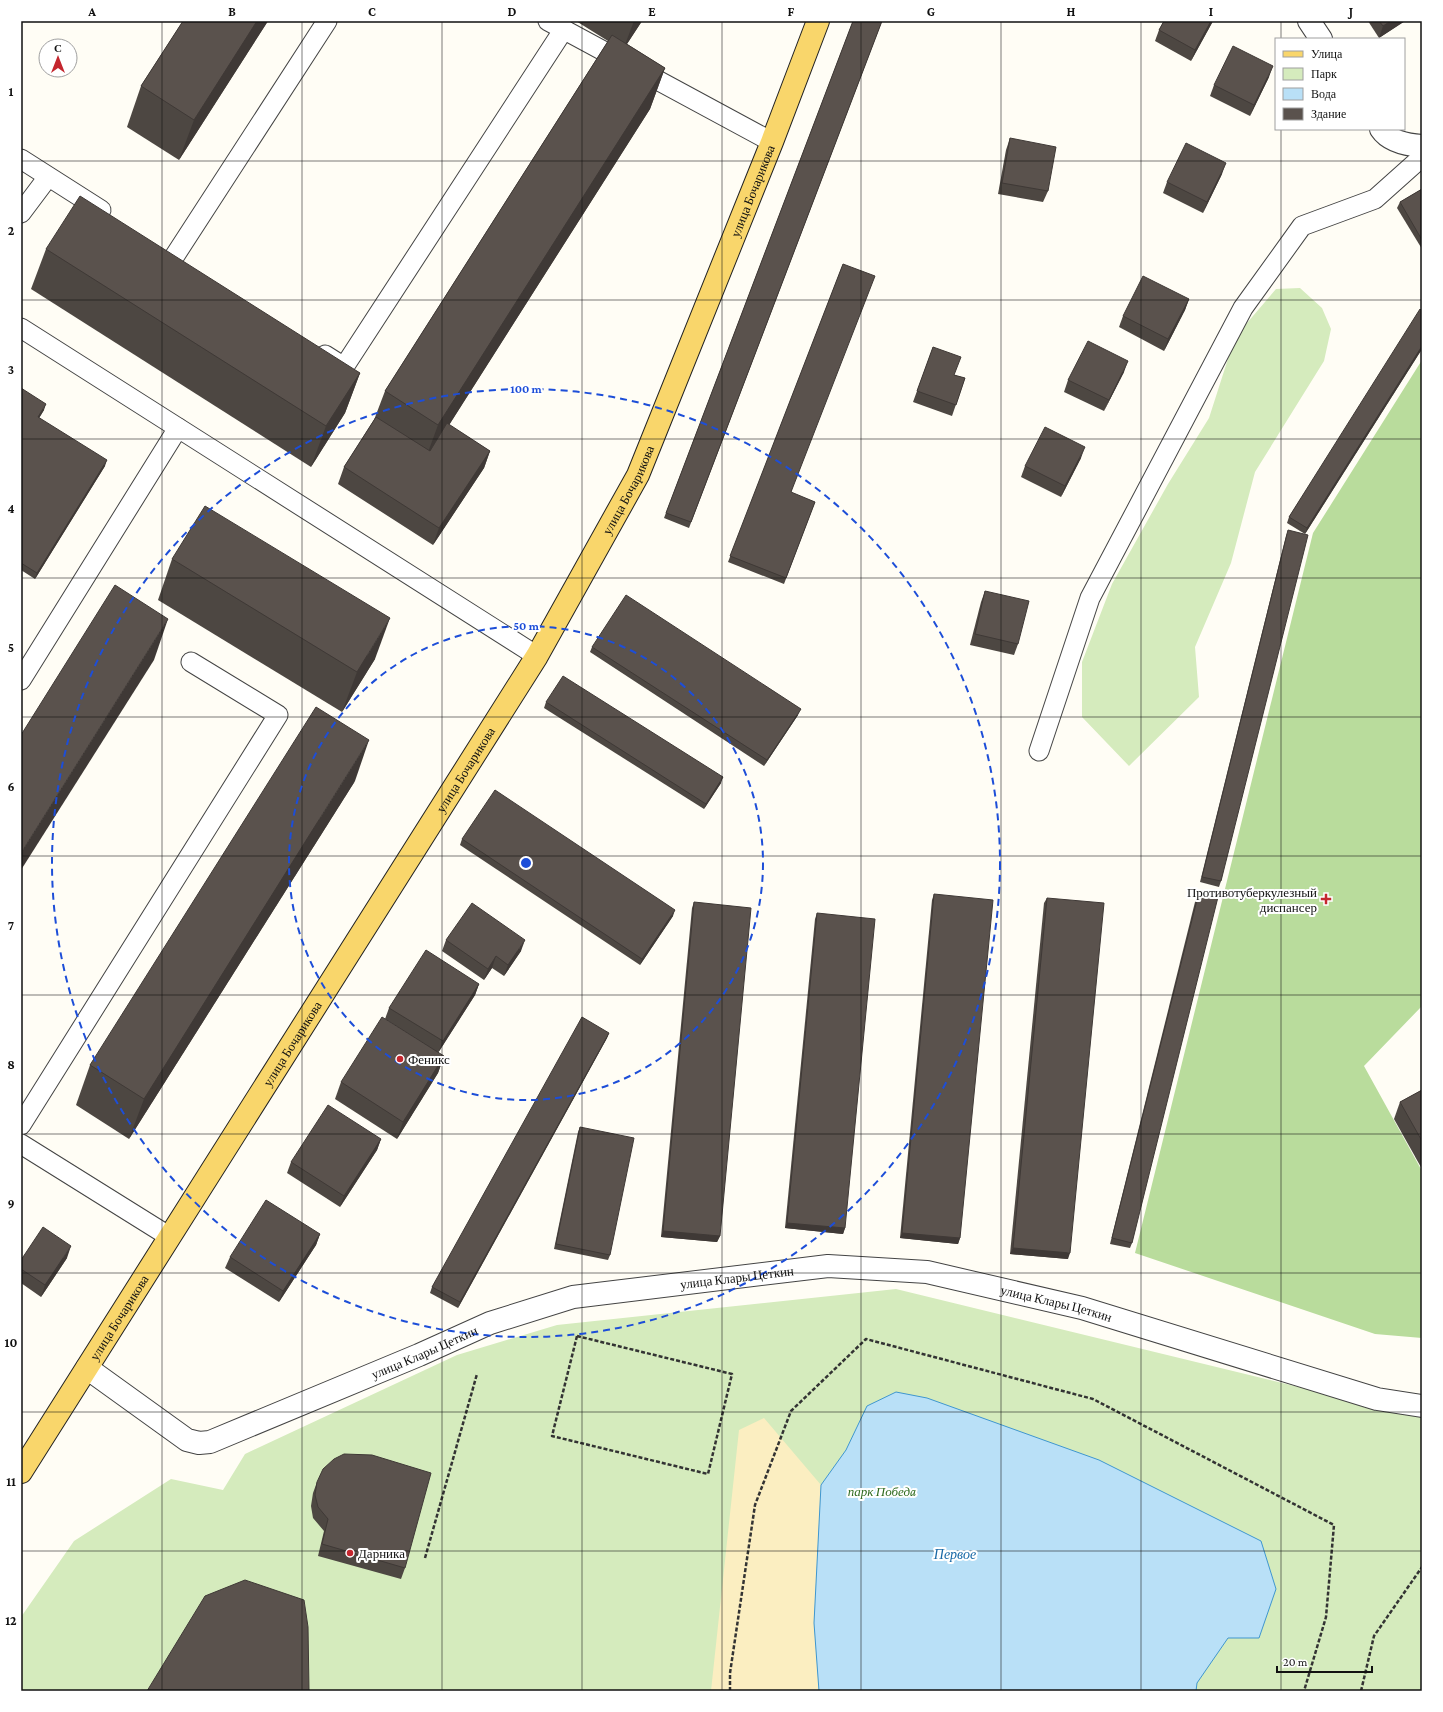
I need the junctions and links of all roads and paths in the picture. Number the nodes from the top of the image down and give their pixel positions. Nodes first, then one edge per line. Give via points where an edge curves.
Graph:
1 (328, 21) edge
2 (818, 21) edge
3 (1309, 21) edge
4 (556, 25) edge
5 (1320, 38) edge
6 (1382, 130) edge
7 (772, 142) junction
8 (1422, 146) edge
9 (1422, 157) edge
10 (21, 159) edge
11 (48, 177) junction
12 (21, 213) edge
13 (114, 219) edge
14 (174, 257) edge
15 (21, 328) edge
16 (311, 346) edge
17 (178, 428) junction
18 (537, 656) junction
19 (191, 662) dead end
20 (21, 680) edge
21 (1039, 751) dead end
22 (21, 1125) edge
23 (21, 1144) edge
24 (170, 1237) junction
25 (577, 1336) joint
26 (87, 1368) junction
27 (477, 1374) dead end
28 (1422, 1406) edge
29 (21, 1472) edge
30 (425, 1558) dead end
31 (1422, 1567) edge
32 (730, 1691) edge
33 (1304, 1691) edge
34 (1362, 1691) edge

1 - 14 lane
2 - 7 main road, улица Бочарикова
3 - 5 street
4 - 7 lane
4 - 16 lane via 344,367
6 - 8 street via 1384,134 1407,145
7 - 18 main road, улица Бочарикова via 638,475
9 - 21 lane via 1375,199 1302,226 1243,308 1090,598
10 - 11 lane
11 - 12 lane
11 - 13 lane
15 - 17 lane
17 - 18 lane
17 - 20 lane
18 - 24 main road, улица Бочарикова
19 - 22 lane via 278,715
23 - 24 lane
24 - 26 main road, улица Бочарикова
25 - 25 path via 732,1374 708,1474 552,1436
26 - 28 street, улица Клары Цеткин via 187,1440 210,1442 490,1323 573,1297 828,1266 927,1272 1082,1308 1377,1399
26 - 29 main road, улица Бочарикова
27 - 30 path
31 - 34 path via 1374,1636
32 - 33 path via 730,1674 755,1505 785,1425 791,1411 866,1338 1093,1399 1334,1525 1326,1616

